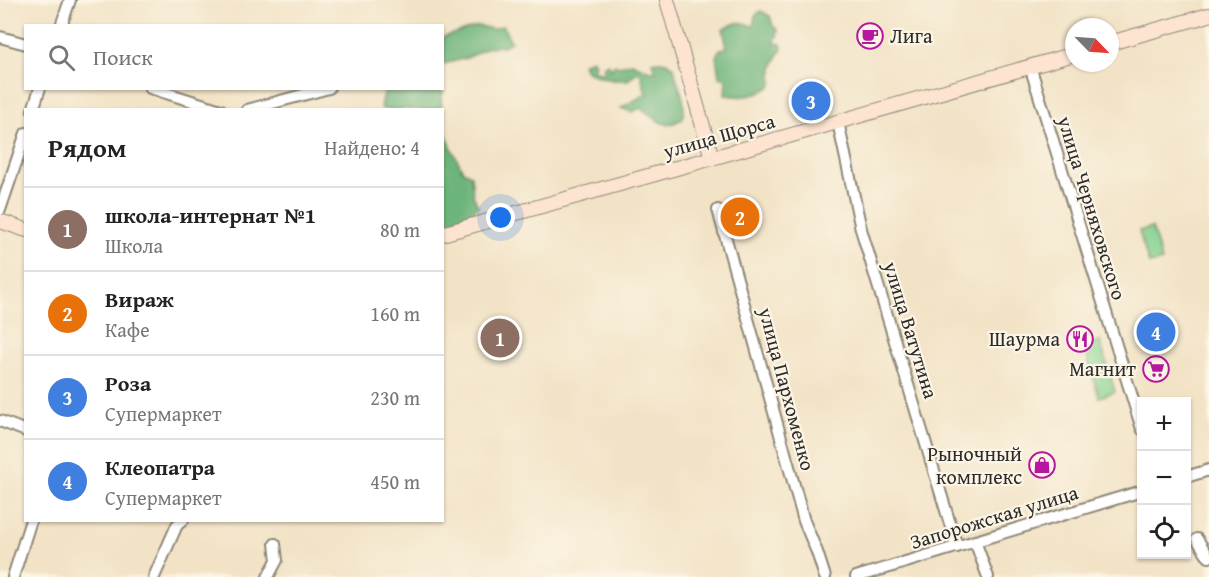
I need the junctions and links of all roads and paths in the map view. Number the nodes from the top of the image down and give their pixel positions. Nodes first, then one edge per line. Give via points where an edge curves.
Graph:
1 (70, 0) edge
2 (667, 0) edge
3 (1209, 15) edge
4 (63, 24) edge
5 (0, 37) edge
6 (1119, 40) edge
7 (24, 43) edge
8 (1065, 56) edge
9 (1030, 66) junction
10 (39, 90) edge
11 (156, 90) edge
12 (321, 90) edge
13 (34, 108) edge
14 (215, 108) edge
15 (254, 108) edge
16 (838, 122) junction
17 (24, 139) edge
18 (712, 158) junction
19 (0, 210) edge
20 (718, 210) dead end
21 (0, 221) edge
22 (24, 229) edge
23 (444, 233) edge
24 (1137, 413) edge
25 (0, 420) edge
26 (24, 430) edge
27 (1209, 470) edge
28 (1191, 475) edge
29 (1137, 492) edge
30 (30, 522) edge
31 (181, 522) edge
32 (1197, 539) dead end
33 (975, 541) junction
34 (275, 544) dead end
35 (957, 546) junction
36 (1209, 557) edge
37 (13, 577) edge
38 (154, 577) edge
39 (268, 577) edge
40 (825, 577) edge
41 (856, 577) edge
42 (988, 577) edge

1 - 4 street
2 - 18 main road
3 - 6 main road
5 - 7 street
8 - 9 main road, улица Щорса
9 - 16 main road, улица Щорса
9 - 24 street, улица Черняховского
10 - 13 street
11 - 14 street
12 - 15 street
16 - 18 main road, улица Щорса
16 - 35 street, улица Ватутина via 861,229
17 - 19 street
18 - 23 main road, улица Щорса
20 - 40 street, улица Пархоменко via 804,521
21 - 22 main road
25 - 26 street
27 - 28 street
29 - 33 street, Запорожская улица
30 - 37 street
31 - 38 street
32 - 36 street
33 - 35 street, Запорожская улица
33 - 42 street
34 - 39 street via 277,560
35 - 41 street, Запорожская улица

